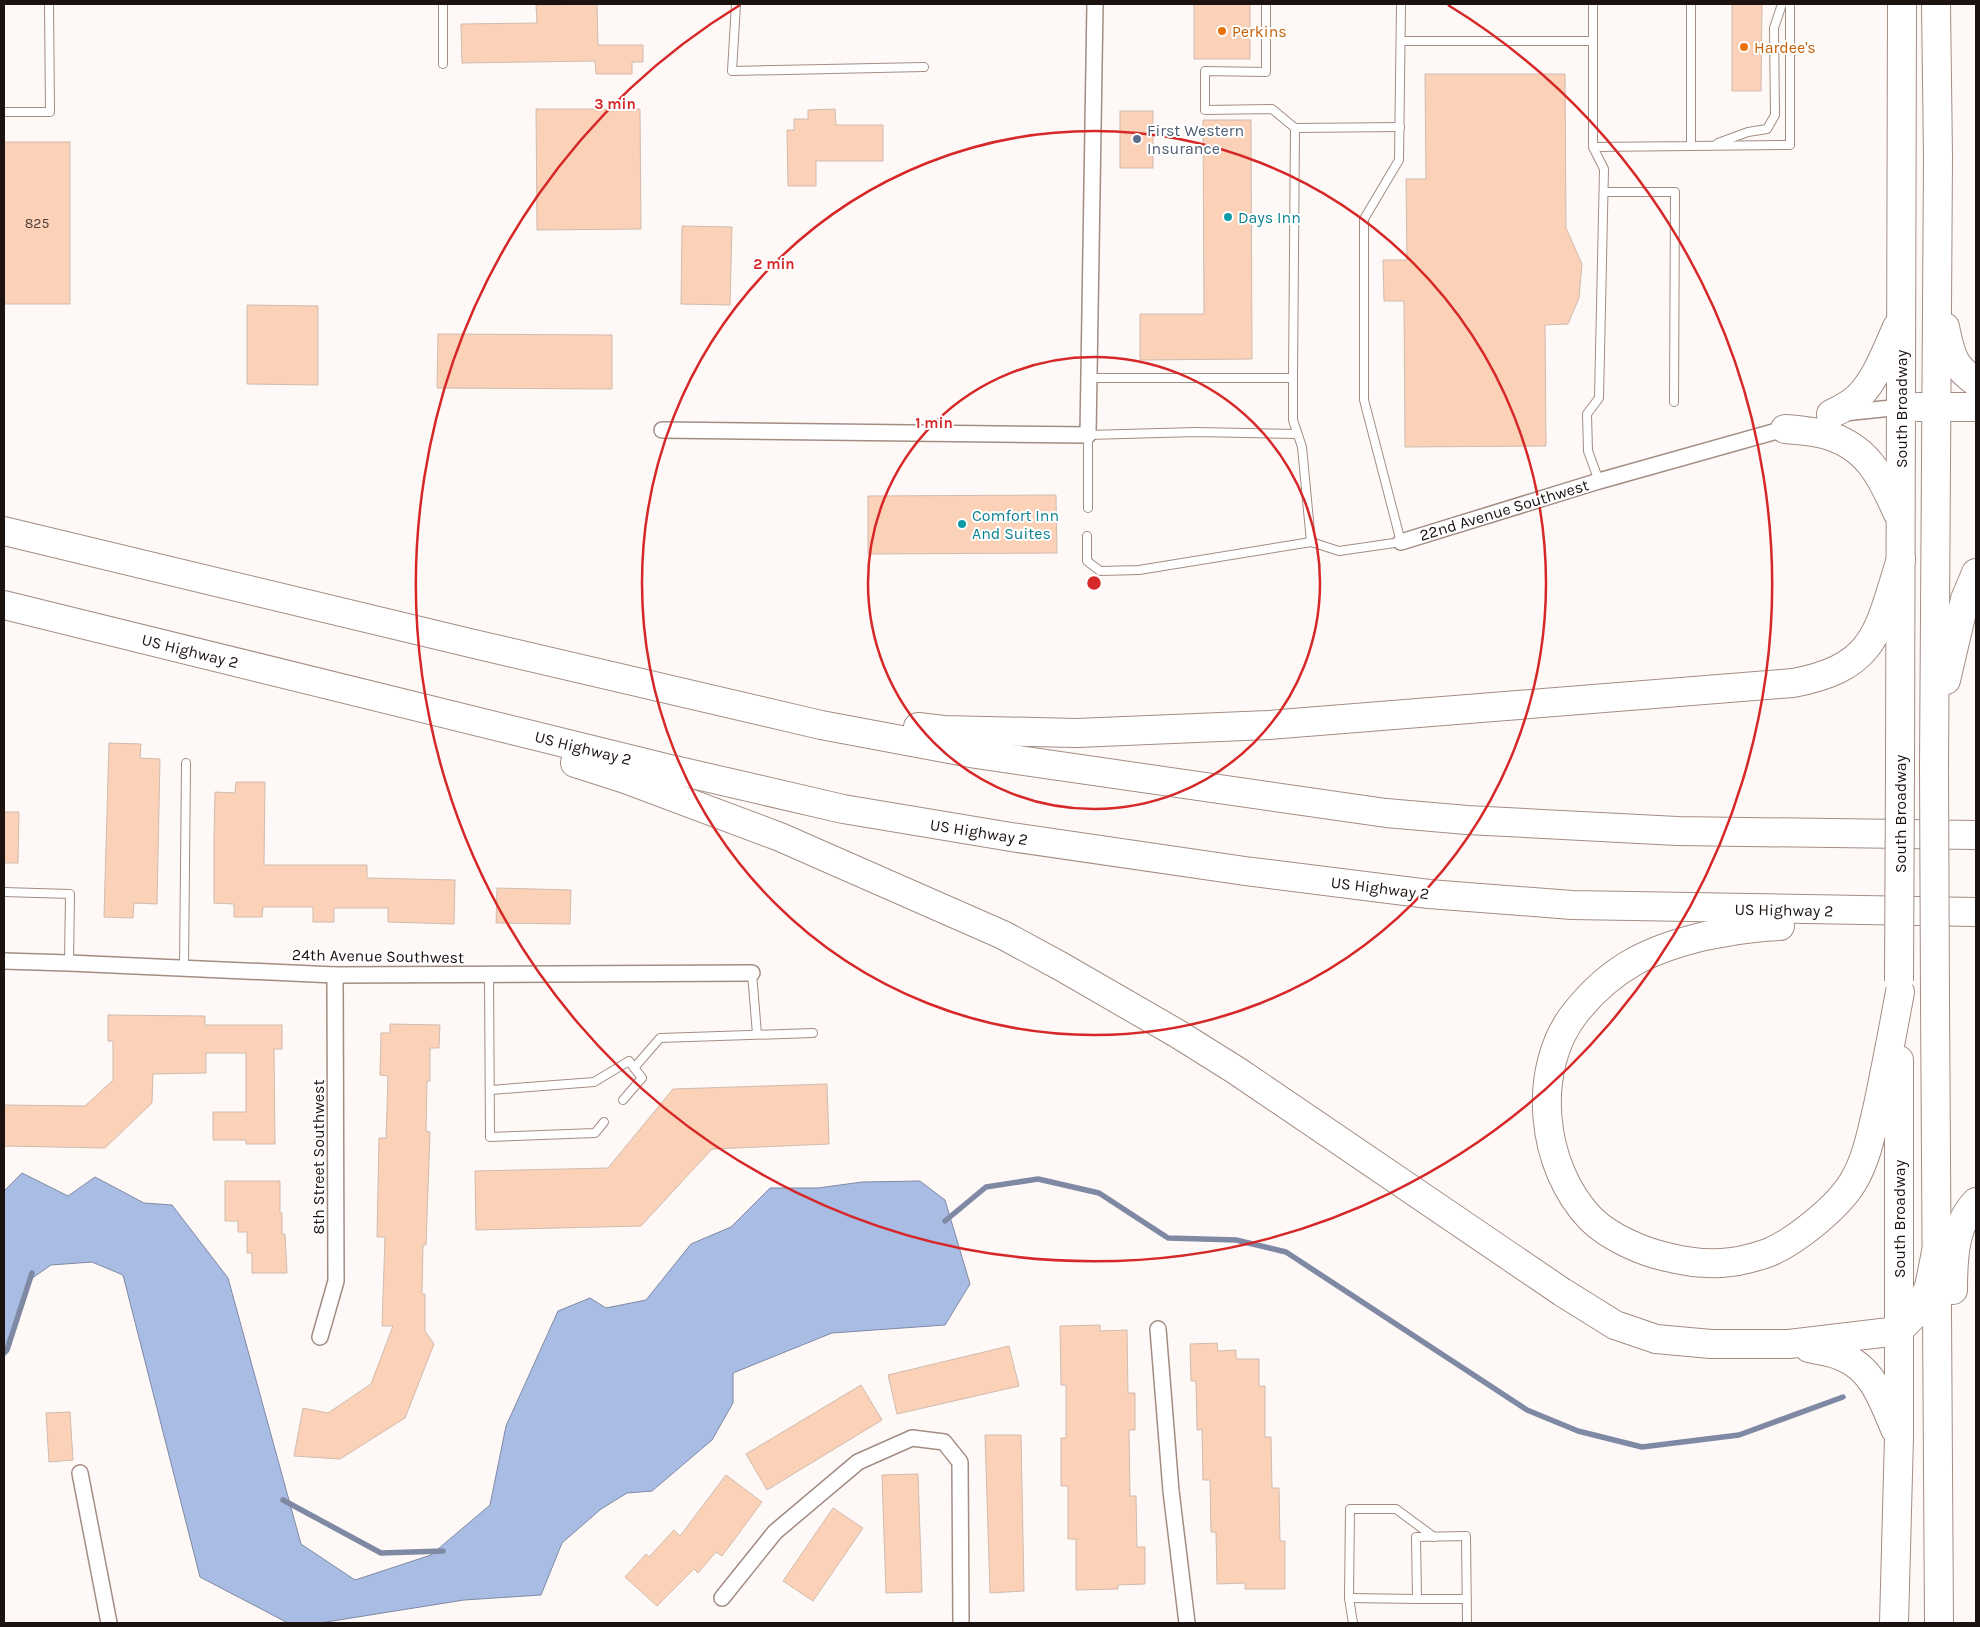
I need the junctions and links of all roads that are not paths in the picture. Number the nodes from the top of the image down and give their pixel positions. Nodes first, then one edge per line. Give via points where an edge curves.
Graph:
1 (49, 4) edge
2 (442, 4) edge
3 (736, 4) edge
4 (1095, 4) edge
5 (1266, 4) edge
6 (1401, 4) edge
7 (1593, 4) edge
8 (1691, 4) edge
9 (1782, 4) edge
10 (1790, 4) edge
11 (1902, 4) edge
12 (1936, 4) edge
13 (1401, 42) junction
14 (1593, 42) junction
15 (443, 64) dead end
16 (924, 67) dead end
17 (4, 112) edge
18 (1400, 127) junction
19 (1294, 128) junction
20 (1691, 146) junction
21 (1711, 146) junction
22 (1593, 147) junction
23 (1604, 192) junction
24 (1937, 290) junction
25 (1902, 316) junction
26 (1089, 378) junction
27 (1293, 378) junction
28 (1976, 382) edge
29 (1674, 402) dead end
30 (1901, 407) junction
31 (1976, 407) edge
32 (1936, 408) junction
33 (1831, 414) junction
34 (1785, 429) junction
35 (662, 430) dead end
36 (1297, 434) junction
37 (1088, 435) junction
38 (1599, 481) junction
39 (1088, 508) dead end
40 (1900, 520) junction
41 (4, 531) edge
42 (1087, 536) dead end
43 (1311, 542) junction
44 (1401, 542) junction
45 (1900, 559) junction
46 (1976, 573) edge
47 (4, 606) edge
48 (754, 709) junction
49 (440, 713) junction
50 (1934, 735) junction
51 (186, 763) dead end
52 (1976, 835) edge
53 (4, 892) edge
54 (1873, 911) junction
55 (1976, 912) edge
56 (4, 961) edge
57 (69, 962) junction
58 (184, 968) junction
59 (752, 973) joint
60 (488, 974) junction
61 (335, 975) junction
62 (1900, 986) junction
63 (813, 1033) dead end
64 (757, 1034) junction
65 (634, 1068) junction
66 (490, 1090) junction
67 (623, 1100) dead end
68 (604, 1122) dead end
69 (1976, 1202) edge
70 (1936, 1252) junction
71 (1158, 1329) dead end
72 (1898, 1331) junction
73 (320, 1337) dead end
74 (1789, 1344) junction
75 (1899, 1437) junction
76 (80, 1472) dead end
77 (1434, 1537) junction
78 (722, 1598) dead end
79 (1349, 1598) junction
80 (1417, 1599) junction
81 (1466, 1599) junction
82 (109, 1623) edge
83 (961, 1623) edge
84 (1187, 1623) edge
85 (1353, 1623) edge
86 (1467, 1623) edge
87 (1894, 1623) edge
88 (1939, 1623) edge

1 - 17 lane via 50,112
2 - 15 lane
3 - 16 lane via 732,71
4 - 26 street
5 - 19 lane via 1266,72 1205,71 1205,110 1272,109
6 - 13 lane, 22nd Avenue Southwest
7 - 14 lane
8 - 20 lane
9 - 21 lane via 1774,28 1775,115 1767,129 1748,132
10 - 21 lane via 1790,144
11 - 25 highway, South Broadway
12 - 24 highway, South Broadway
13 - 14 lane
13 - 18 lane, 22nd Avenue Southwest
14 - 22 lane
18 - 19 lane
18 - 44 lane, 22nd Avenue Southwest via 1399,160 1364,219 1364,400
19 - 27 lane
20 - 21 lane
20 - 22 lane
22 - 23 lane via 1604,169
23 - 29 lane via 1675,192
23 - 38 lane via 1599,398 1587,414 1588,451
24 - 28 highway via 1951,354 1959,369
24 - 32 highway, South Broadway
25 - 30 highway, South Broadway
25 - 33 highway via 1878,370 1853,402
26 - 27 lane
26 - 37 street
27 - 36 lane
30 - 32 highway, 22nd Avenue Southwest
30 - 33 street, 22nd Avenue Southwest
30 - 40 highway, South Broadway
31 - 32 highway, 22nd Avenue Southwest
32 - 50 highway, South Broadway
33 - 34 street, 22nd Avenue Southwest
34 - 38 street, 22nd Avenue Southwest
34 - 40 highway via 1823,434 1848,443 1882,478
35 - 37 street
36 - 37 lane
36 - 43 lane via 1302,447
37 - 39 lane
38 - 44 street, 22nd Avenue Southwest
40 - 45 highway, South Broadway
41 - 48 highway
42 - 43 lane via 1087,561 1100,571 1140,570
43 - 44 lane via 1339,551
45 - 48 highway via 1881,622 1873,639 1859,656 1827,675 1793,683 1268,725 1077,733 944,730
45 - 62 highway, South Broadway, bridge
46 - 50 highway via 1965,599
47 - 49 highway, US Highway 2
48 - 52 highway via 976,754 1386,813 1659,830
49 - 54 highway, US Highway 2 via 843,808 1011,838 1245,871 1428,894 1572,905
49 - 74 highway via 515,744 625,779 780,837 1002,935 1129,1005 1236,1071 1615,1326 1656,1339 1712,1344
50 - 70 highway, South Broadway, bridge
51 - 58 lane
53 - 57 lane via 70,894
54 - 55 highway, US Highway 2
54 - 62 highway via 1812,926 1752,927 1678,942 1648,953 1607,980 1580,1006 1566,1026 1549,1068 1552,1142 1566,1183 1591,1219 1652,1254 1696,1263 1730,1263 1769,1253 1798,1236 1819,1220 1853,1182 1872,1132
56 - 57 street, 24th Avenue Southwest
57 - 58 street, 24th Avenue Southwest
58 - 61 street, 24th Avenue Southwest
59 - 60 street, 24th Avenue Southwest
59 - 64 lane
60 - 61 street, 24th Avenue Southwest
60 - 66 lane
61 - 73 street, 8th Street Southwest via 336,1282
62 - 72 highway, South Broadway
63 - 64 lane
64 - 65 lane via 660,1038
65 - 66 lane via 629,1061 594,1082
65 - 67 lane via 642,1078
66 - 68 lane via 490,1137 595,1134
69 - 88 highway via 1959,1233 1953,1263 1952,1545
70 - 72 highway via 1929,1286 1917,1312
70 - 88 highway, South Broadway
71 - 84 street via 1171,1491
72 - 74 highway
72 - 75 highway, South Broadway
74 - 75 highway via 1843,1356 1860,1366 1874,1382
75 - 87 highway, South Broadway
76 - 82 street
77 - 79 lane via 1396,1509 1350,1509
77 - 80 lane via 1416,1537
77 - 81 lane via 1466,1536
78 - 83 street via 775,1532 858,1462 912,1438 944,1442 960,1462
79 - 80 lane
79 - 85 lane
80 - 81 lane
81 - 86 lane

